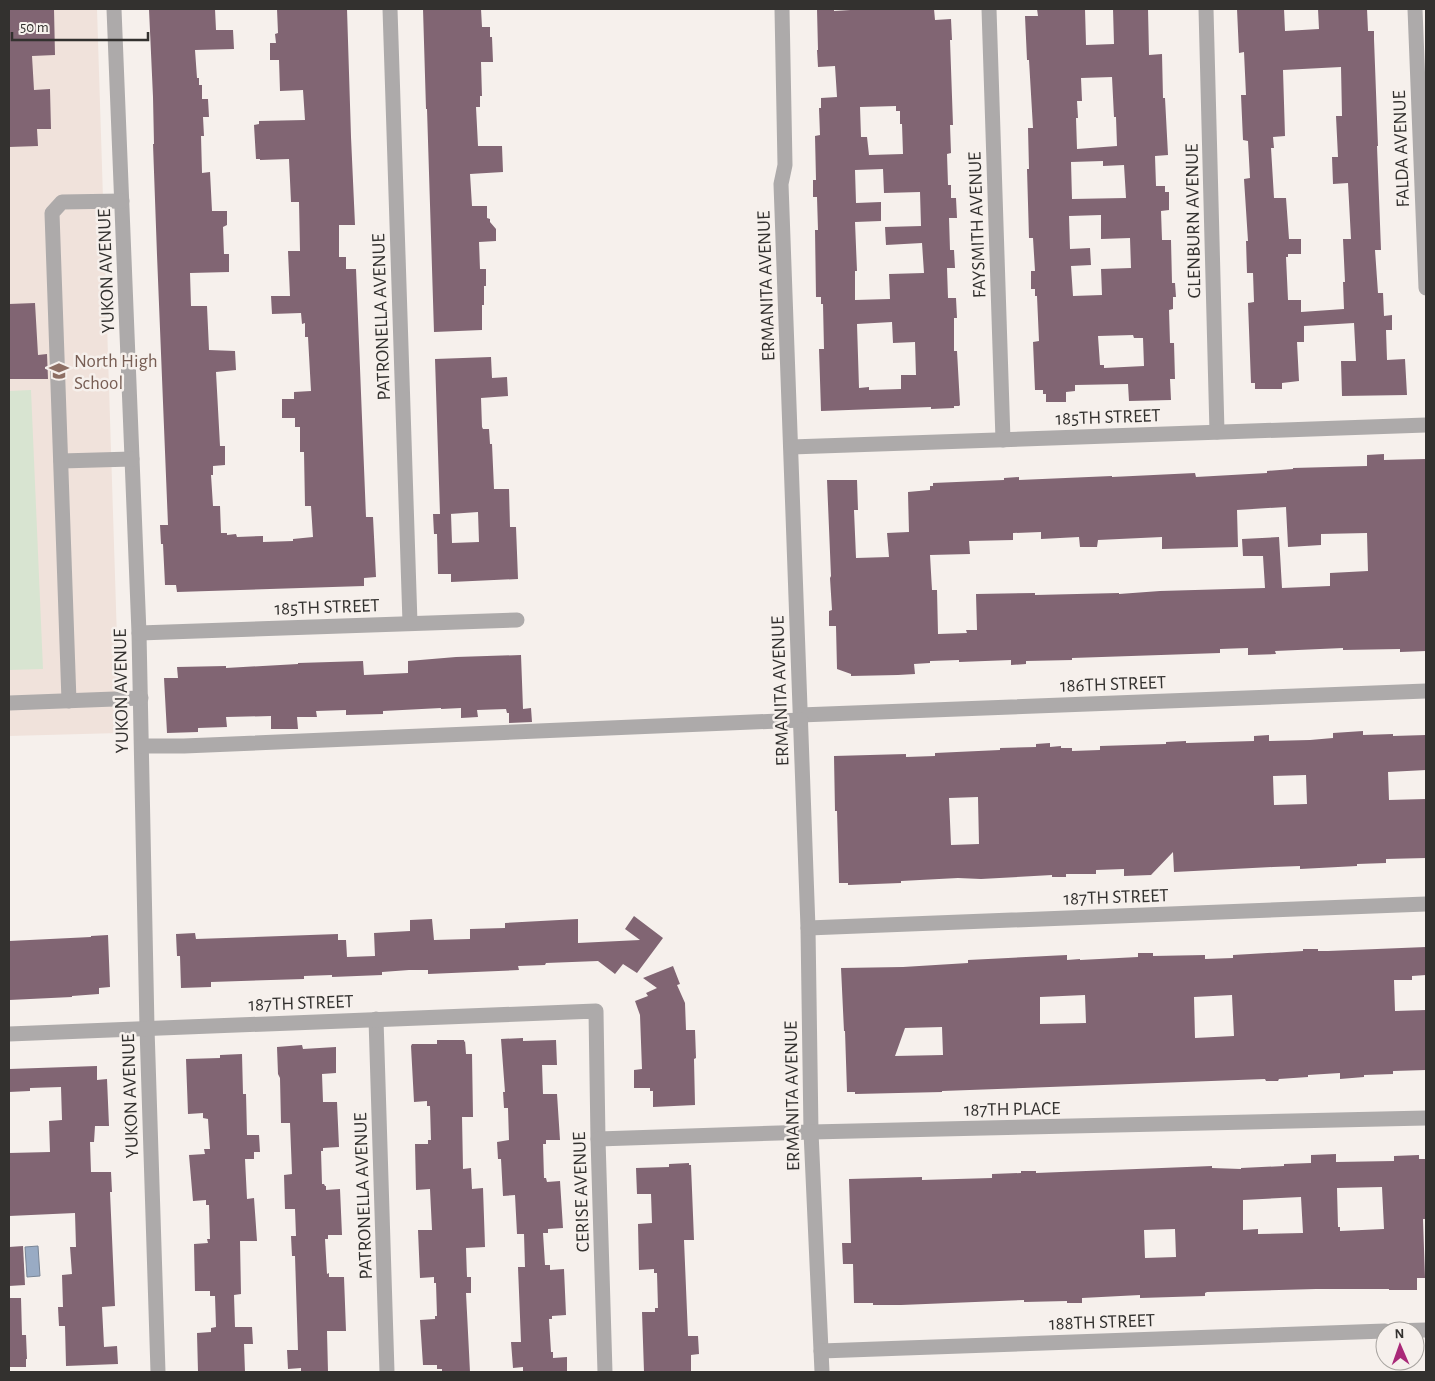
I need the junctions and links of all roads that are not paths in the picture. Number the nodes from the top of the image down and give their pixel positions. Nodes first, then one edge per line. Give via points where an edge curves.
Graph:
1 (114, 9) edge
2 (390, 9) edge
3 (782, 9) edge
4 (989, 9) edge
5 (1206, 9) edge
6 (1415, 9) edge
7 (122, 201) junction
8 (1426, 288) edge
9 (1426, 425) edge
10 (1217, 432) junction
11 (1003, 440) junction
12 (791, 447) junction
13 (132, 459) junction
14 (61, 461) junction
15 (517, 620) dead end
16 (410, 624) junction
17 (139, 633) junction
18 (1426, 691) edge
19 (141, 698) junction
20 (69, 701) junction
21 (9, 703) edge
22 (800, 718) junction
23 (142, 746) junction
24 (1426, 904) edge
25 (808, 928) junction
26 (596, 1011) joint
27 (376, 1019) junction
28 (147, 1028) junction
29 (9, 1034) edge
30 (1426, 1118) edge
31 (811, 1132) junction
32 (598, 1139) junction
33 (1375, 1331) edge
34 (821, 1351) junction
35 (158, 1372) edge
36 (387, 1372) edge
37 (605, 1372) edge
38 (822, 1372) edge

1 - 7 street, YUKON AVENUE
2 - 16 street, PATRONELLA AVENUE
3 - 12 street, ERMANITA AVENUE via 785,165 781,184
4 - 11 street, FAYSMITH AVENUE
5 - 10 street, GLENBURN AVENUE
6 - 8 street, FALDA AVENUE
7 - 13 street, YUKON AVENUE
7 - 14 street via 62,202 52,213
9 - 10 street, 185TH STREET
10 - 11 street, 185TH STREET
11 - 12 street, 185TH STREET
12 - 22 street, ERMANITA AVENUE
13 - 14 street
13 - 17 street, YUKON AVENUE
14 - 20 street
15 - 16 street, 185TH STREET
16 - 17 street, 185TH STREET
17 - 19 street, YUKON AVENUE
18 - 22 street, 186TH STREET
19 - 20 street
19 - 23 street, YUKON AVENUE
20 - 21 street
22 - 23 street, 186TH STREET
22 - 25 street, ERMANITA AVENUE
23 - 28 street, YUKON AVENUE
24 - 25 street, 187TH STREET
25 - 31 street, ERMANITA AVENUE
26 - 27 street, 187TH STREET
26 - 32 street, CERISE AVENUE
27 - 28 street, 187TH STREET
27 - 36 street, PATRONELLA AVENUE
28 - 29 street, 187TH STREET
28 - 35 street, YUKON AVENUE
30 - 31 street, 187TH PLACE
31 - 32 street, 187TH PLACE
31 - 34 street, ERMANITA AVENUE
32 - 37 street, CERISE AVENUE
33 - 34 street, 188TH STREET
34 - 38 street, ERMANITA AVENUE

